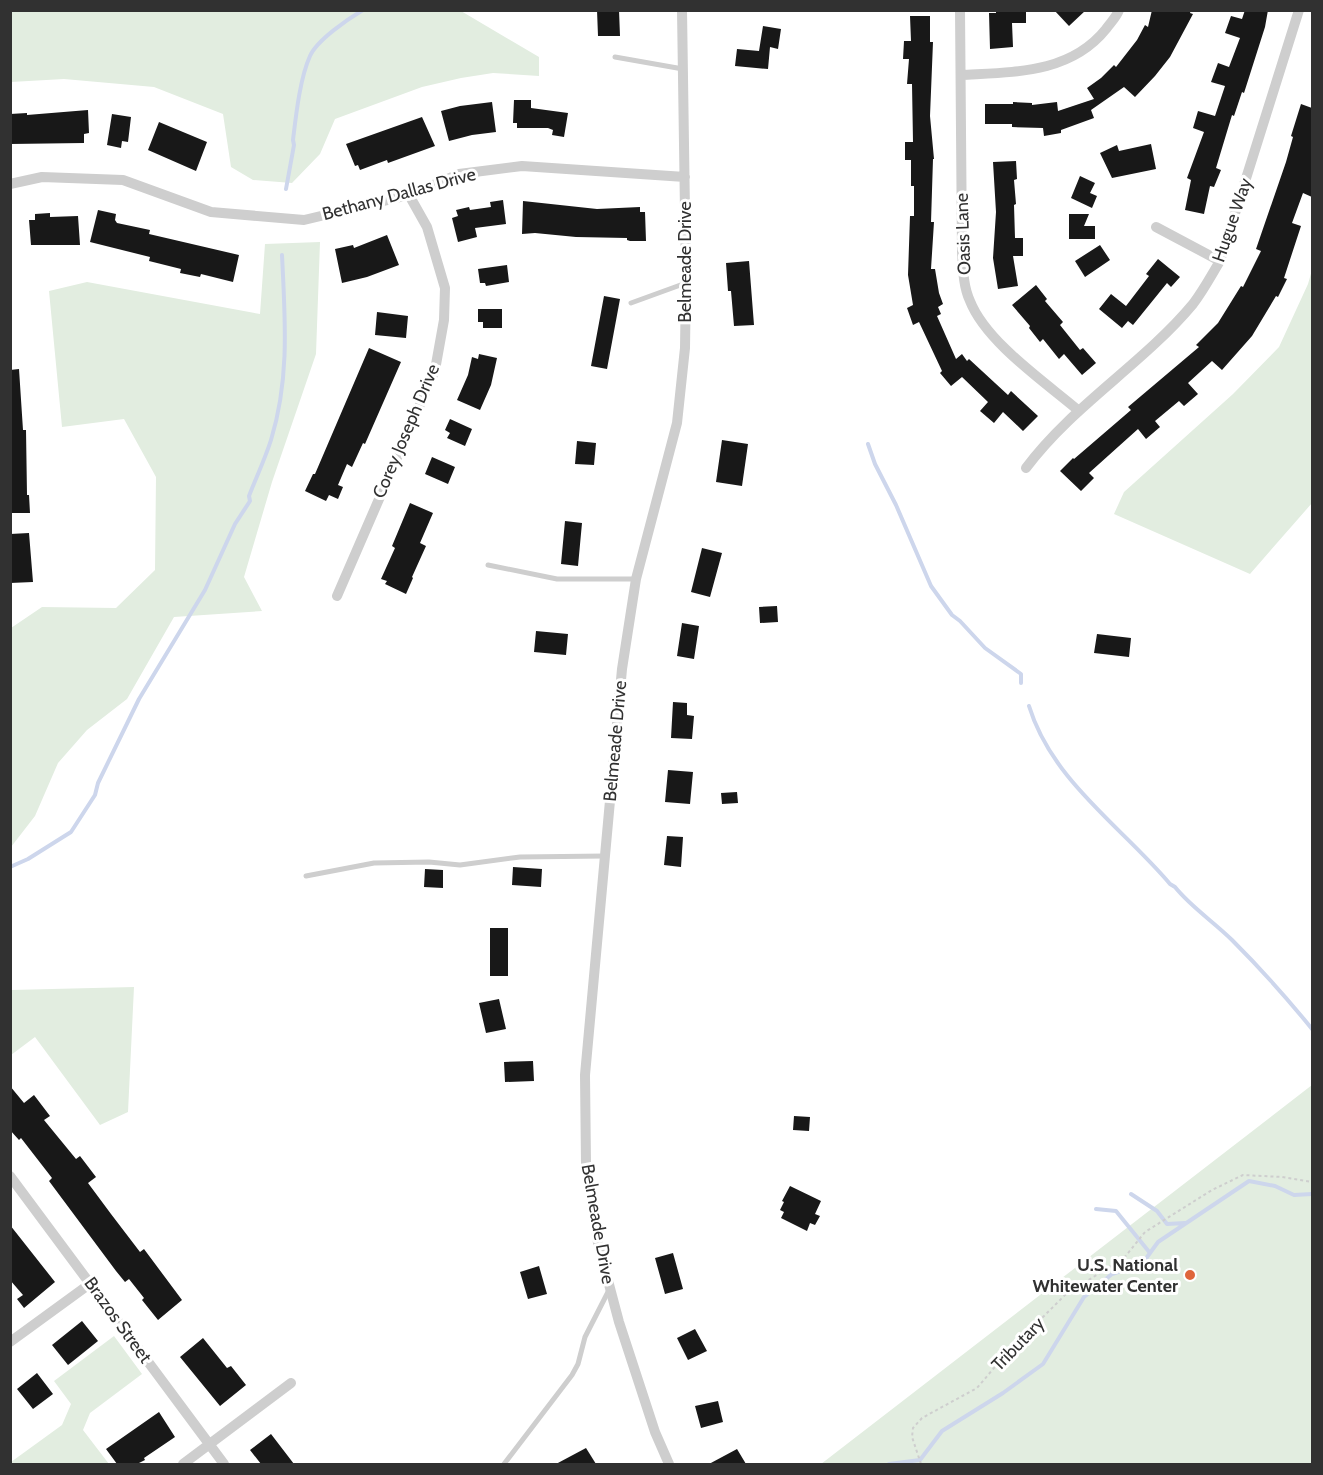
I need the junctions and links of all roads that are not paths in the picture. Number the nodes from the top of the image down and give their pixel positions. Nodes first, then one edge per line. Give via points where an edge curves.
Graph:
1 (682, 10) edge
2 (960, 10) edge
3 (1119, 10) edge
4 (1299, 10) edge
5 (615, 57) dead end
6 (683, 69) junction
7 (962, 75) junction
8 (685, 177) junction
9 (10, 184) edge
10 (410, 195) junction
11 (1156, 227) dead end
12 (1220, 261) junction
13 (686, 283) junction
14 (630, 303) dead end
15 (1079, 411) junction
16 (1026, 468) dead end
17 (488, 565) dead end
18 (636, 579) junction
19 (337, 596) dead end
20 (605, 856) junction
21 (306, 876) dead end
22 (10, 1176) edge
23 (91, 1283) junction
24 (610, 1289) junction
25 (10, 1342) edge
26 (291, 1383) dead end
27 (208, 1444) junction
28 (183, 1464) edge
29 (224, 1464) edge
30 (504, 1464) edge
31 (669, 1464) edge

1 - 6 street, Belmeade Drive
2 - 7 street, Oasis Lane
3 - 7 street via 1099,38 1065,60 1028,71
4 - 12 street, Hugue Way
5 - 6 lane
6 - 8 street, Belmeade Drive
7 - 15 street, Oasis Lane via 962,251 969,301 995,338
8 - 10 street, Bethany Dallas Drive via 522,166 459,174
8 - 13 street, Belmeade Drive
9 - 10 street, Bethany Dallas Drive via 42,177 123,180 211,212 304,220
10 - 19 street, Corey Joseph Drive via 427,227 445,288 435,370
11 - 12 street
12 - 15 street, Hugue Way via 1179,320
13 - 14 lane
13 - 18 street, Belmeade Drive via 685,348 677,423
15 - 16 street, Hugue Way
17 - 18 lane via 557,579
18 - 20 street, Belmeade Drive via 622,669
20 - 21 lane via 520,857 460,865 374,863
20 - 24 street, Belmeade Drive via 585,1075 586,1164 592,1214
22 - 23 street, Brazos Street
23 - 25 street
23 - 27 street, Brazos Street
24 - 30 lane via 585,1337 572,1375
24 - 31 street, Belmeade Drive via 655,1432
26 - 27 street
27 - 28 street
27 - 29 street, Brazos Street

